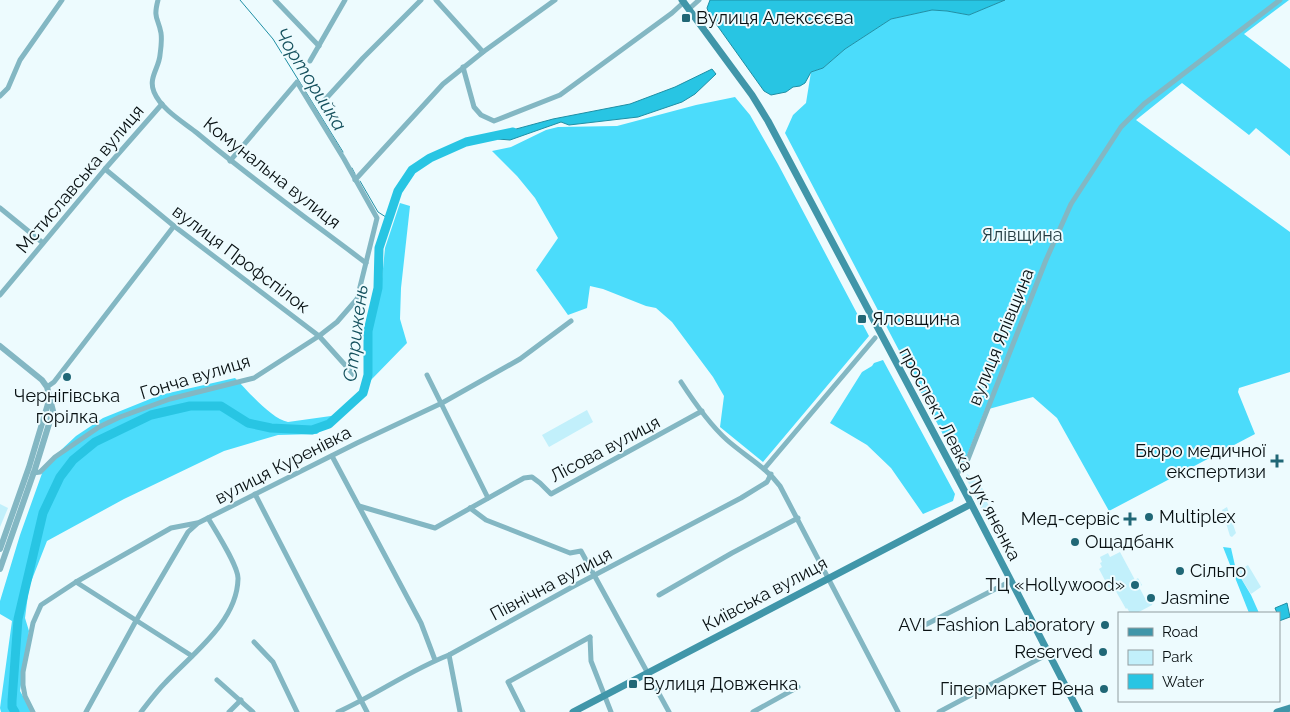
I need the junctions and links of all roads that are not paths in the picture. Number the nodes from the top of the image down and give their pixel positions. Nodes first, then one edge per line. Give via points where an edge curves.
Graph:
1 (62, 0) edge
2 (158, 0) edge
3 (275, 0) edge
4 (345, 0) edge
5 (421, 0) edge
6 (436, 0) edge
7 (555, 0) edge
8 (699, 0) edge
9 (1280, 0) edge
10 (683, 1) edge
11 (689, 9) junction
12 (319, 46) junction
13 (483, 52) junction
14 (310, 61) dead end
15 (463, 67) junction
16 (0, 96) edge
17 (322, 103) dead end
18 (162, 104) junction
19 (230, 161) junction
20 (105, 169) junction
21 (356, 180) junction
22 (0, 208) edge
23 (174, 226) junction
24 (43, 243) junction
25 (366, 262) junction
26 (0, 295) edge
27 (571, 321) dead end
28 (319, 336) junction
29 (875, 338) dead end
30 (0, 346) edge
31 (427, 375) dead end
32 (355, 376) dead end
33 (681, 382) dead end
34 (48, 387) junction
35 (50, 396) junction
36 (442, 403) junction
37 (702, 411) junction
38 (332, 456) junction
39 (764, 468) junction
40 (33, 473) junction
41 (771, 474) junction
42 (956, 475) junction
43 (255, 494) junction
44 (488, 498) junction
45 (971, 504) junction
46 (359, 506) junction
47 (470, 508) junction
48 (208, 518) junction
49 (798, 518) junction
50 (198, 523) junction
51 (0, 549) edge
52 (0, 569) edge
53 (594, 576) junction
54 (828, 578) junction
55 (1010, 581) junction
56 (76, 582) junction
57 (659, 595) dead end
58 (137, 619) junction
59 (923, 626) dead end
60 (254, 642) dead end
61 (1048, 654) junction
62 (449, 655) junction
63 (192, 656) junction
64 (435, 660) junction
65 (648, 673) junction
66 (217, 680) dead end
67 (798, 687) dead end
68 (605, 696) junction
69 (240, 700) junction
70 (361, 702) junction
71 (1290, 708) edge
72 (33, 712) edge
73 (86, 712) edge
74 (141, 712) edge
75 (228, 712) edge
76 (253, 712) edge
77 (297, 712) edge
78 (338, 712) edge
79 (367, 712) edge
80 (460, 712) edge
81 (523, 712) edge
82 (573, 712) edge
83 (612, 712) edge
84 (669, 712) edge
85 (753, 712) edge
86 (898, 712) edge
87 (939, 712) edge
88 (1079, 712) edge
89 (1277, 712) edge

1 - 16 street via 20,60 8,88
2 - 18 street via 155,11 161,35 160,59 152,84
3 - 12 street
4 - 12 street
5 - 17 street
6 - 13 street
7 - 13 street
8 - 11 street
9 - 42 street, вулиця Ялівщина via 1144,104 1121,127 1071,204 968,459
10 - 11 main road, проспект Левка Лукʼяненка
10 - 15 street via 672,13 560,95 494,121 481,115 474,107
11 - 42 main road, проспект Левка Лукʼяненка via 768,121
12 - 14 street
13 - 15 street
15 - 21 street via 443,84
18 - 19 street, Комунальна вулиця
18 - 20 street, Мстиславська вулиця
19 - 21 street, Гонча вулиця via 297,82
19 - 25 street, Комунальна вулиця
20 - 23 street, вулиця Профспілок
20 - 24 street, Мстиславська вулиця
21 - 25 street, Гонча вулиця via 377,218
22 - 24 street
23 - 28 street, вулиця Профспілок
23 - 34 street
24 - 26 street, Мстиславська вулиця
25 - 28 street, Гонча вулиця via 357,298 337,322
27 - 36 street, вулиця Куренівка via 520,359
28 - 32 street, вулиця Профспілок
28 - 40 street, Гонча вулиця via 254,378 170,399 120,416 55,457 40,472
29 - 39 street
30 - 34 street
31 - 36 street
33 - 37 street
34 - 35 street
35 - 40 street via 53,411
35 - 51 street
36 - 38 street, вулиця Куренівка
36 - 44 street
37 - 39 street via 726,439
37 - 44 street, Лісова вулиця via 551,494 532,477
38 - 43 street, вулиця Куренівка
38 - 46 street
39 - 41 street
40 - 52 street
41 - 49 street
41 - 53 street, Північна вулиця via 767,482 740,498
42 - 45 main road, проспект Левка Лукʼяненка
43 - 48 street, вулиця Куренівка
43 - 70 street
44 - 47 street, Лісова вулиця
45 - 54 main road, Київська вулиця
45 - 55 main road, проспект Левка Лукʼяненка
46 - 47 street, Лісова вулиця via 434,528
46 - 64 street via 420,623
47 - 53 street via 486,520 570,553 581,550
48 - 50 street, вулиця Куренівка
48 - 63 street via 235,566 238,578 224,621
49 - 54 street
49 - 57 street
50 - 56 street via 171,528
50 - 58 street, вулиця Куренівка via 188,532
53 - 62 street, Північна вулиця
53 - 65 street
54 - 65 main road, Київська вулиця
54 - 86 street
55 - 59 street
55 - 61 main road, проспект Левка Лукʼяненка
56 - 58 street
56 - 72 street via 42,605 33,623 23,672 25,696
58 - 63 street
58 - 73 street, вулиця Куренівка
60 - 77 street via 273,662
61 - 87 street
61 - 88 main road, проспект Левка Лукʼяненка
62 - 64 street, Північна вулиця
62 - 80 street
63 - 74 street via 164,683
64 - 70 street, Північна вулиця
65 - 68 main road, Київська вулиця
65 - 84 street
66 - 69 street
67 - 85 street
68 - 81 street via 591,661 590,636 508,682
68 - 82 main road, Київська вулиця
68 - 83 street
69 - 75 street
69 - 76 street
70 - 78 street, Північна вулиця
70 - 79 street
71 - 89 main road

